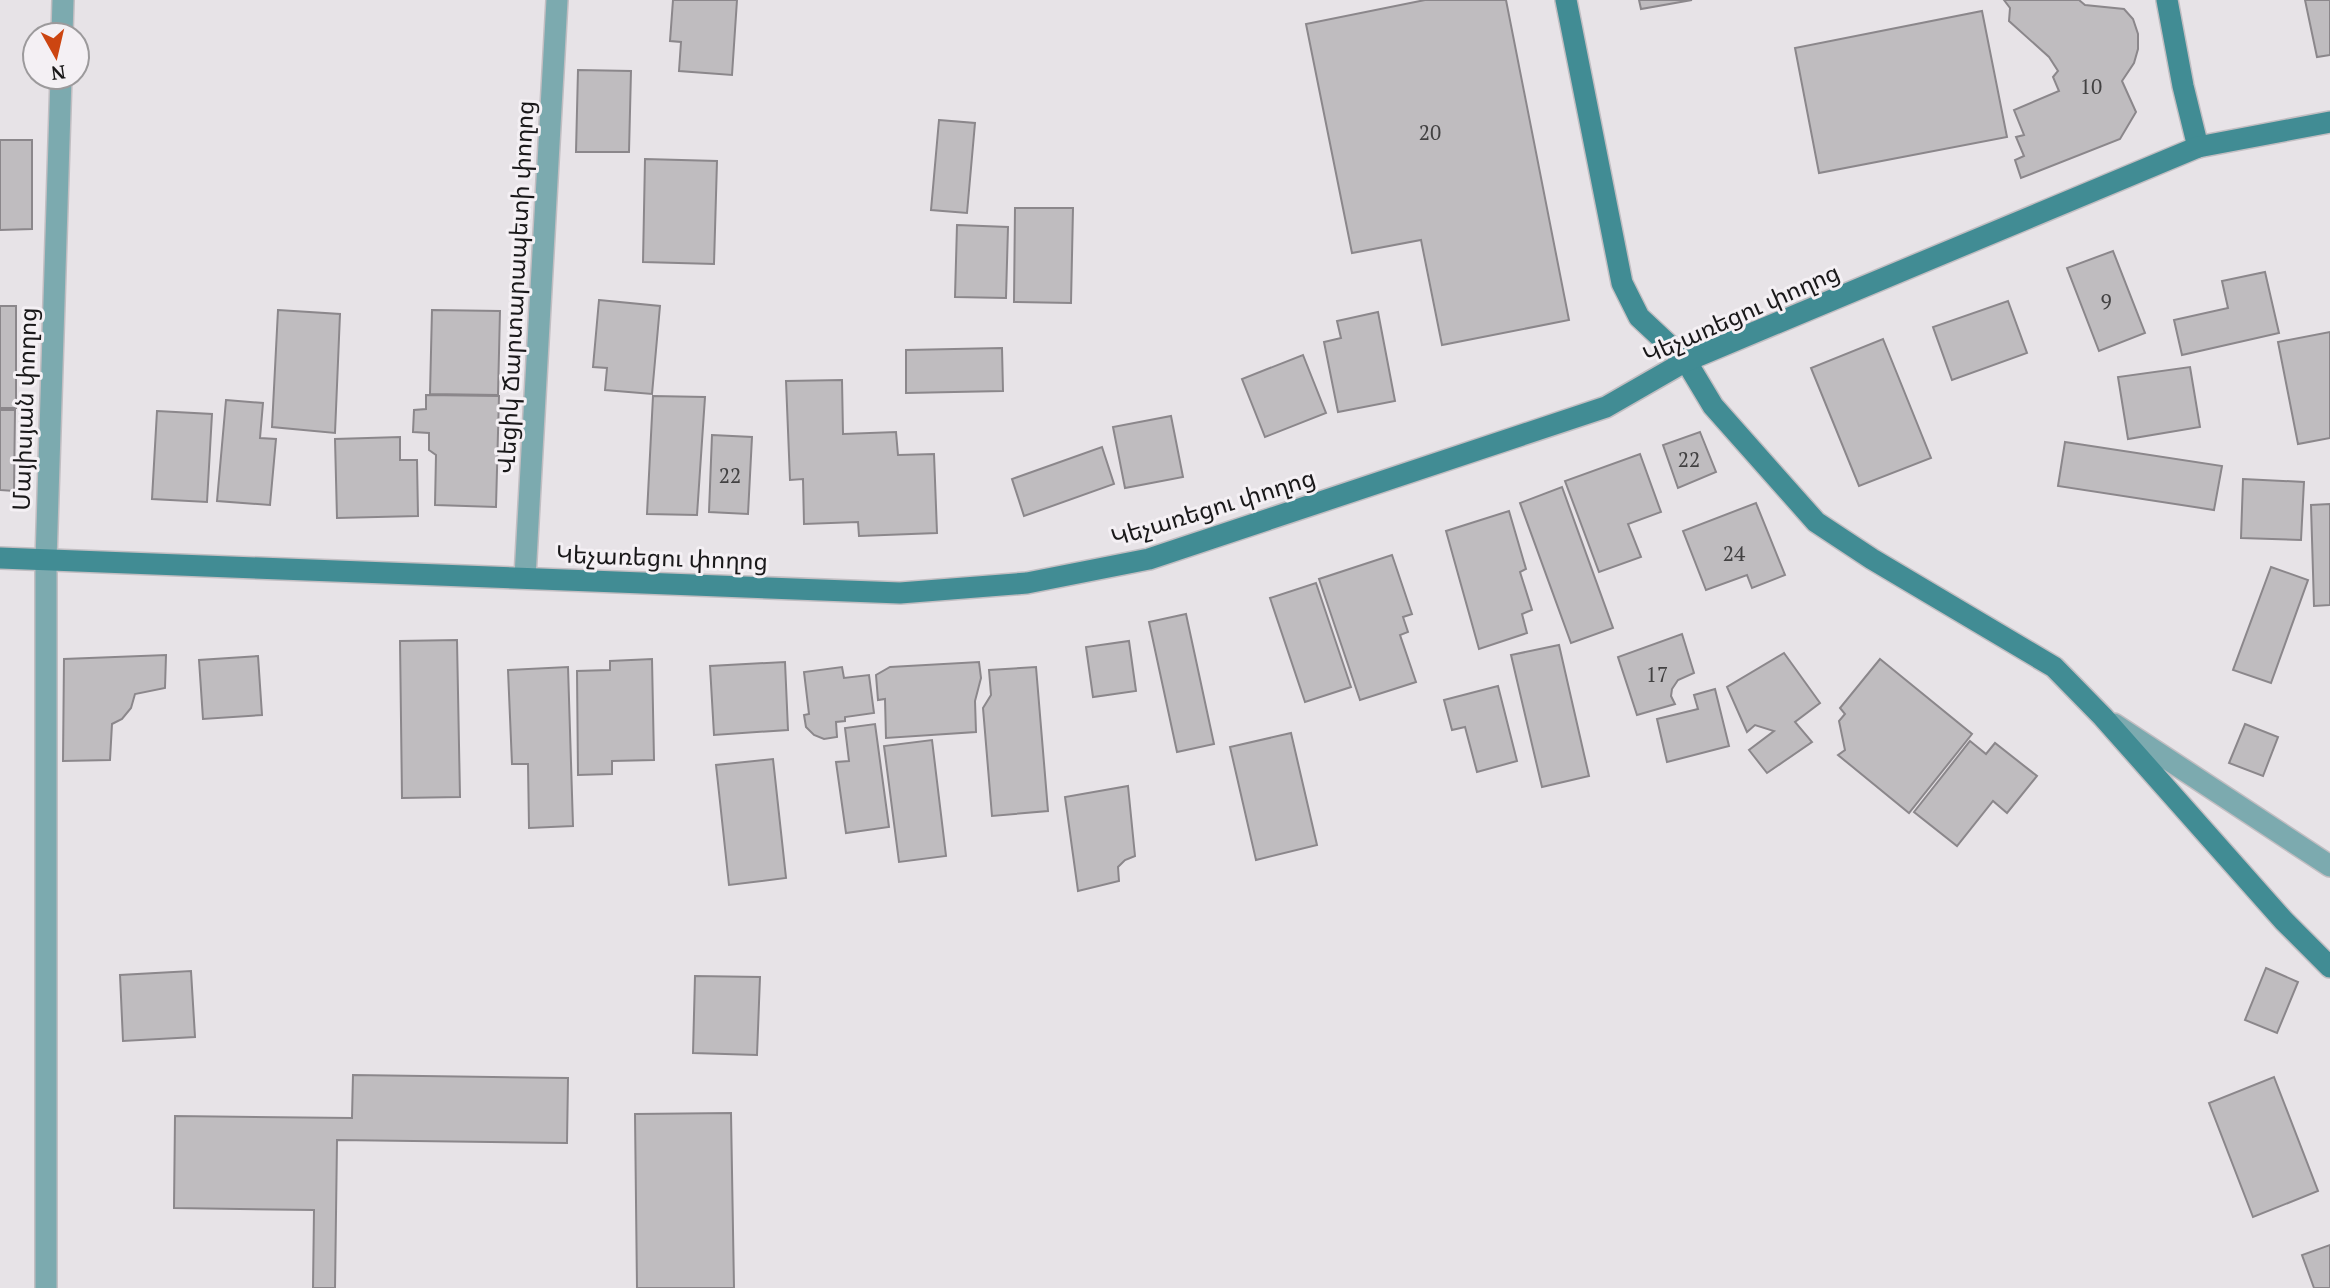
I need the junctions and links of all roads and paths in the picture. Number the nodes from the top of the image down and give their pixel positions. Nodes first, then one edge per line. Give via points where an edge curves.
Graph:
1 (63, 0) edge
2 (557, 0) edge
3 (1566, 0) edge
4 (2167, 0) edge
5 (62, 21) edge
6 (61, 91) edge
7 (2330, 122) edge
8 (2198, 147) junction
9 (1686, 361) junction
10 (0, 558) edge
11 (46, 560) junction
12 (525, 577) junction
13 (2103, 717) junction
14 (2330, 866) edge
15 (2330, 968) edge
16 (46, 1288) edge

1 - 5 street
2 - 12 street, Վեցիկ Ճարտարապետի փողոց
3 - 9 street via 1622,284 1639,317
4 - 8 street
6 - 11 street, Մայիսյան փողոց
7 - 8 street, Կեչառեցու փողոց
8 - 9 street, Կեչառեցու փողոց
9 - 12 street, Կեչառեցու փողոց via 1606,407 1149,559 1027,583 900,593
9 - 13 street via 1713,406 1816,522 2054,667
10 - 11 street, Կեչառեցու փողոց
11 - 12 street, Կեչառեցու փողոց
11 - 16 street, Մայիսյան փողոց
13 - 14 street
13 - 15 street

